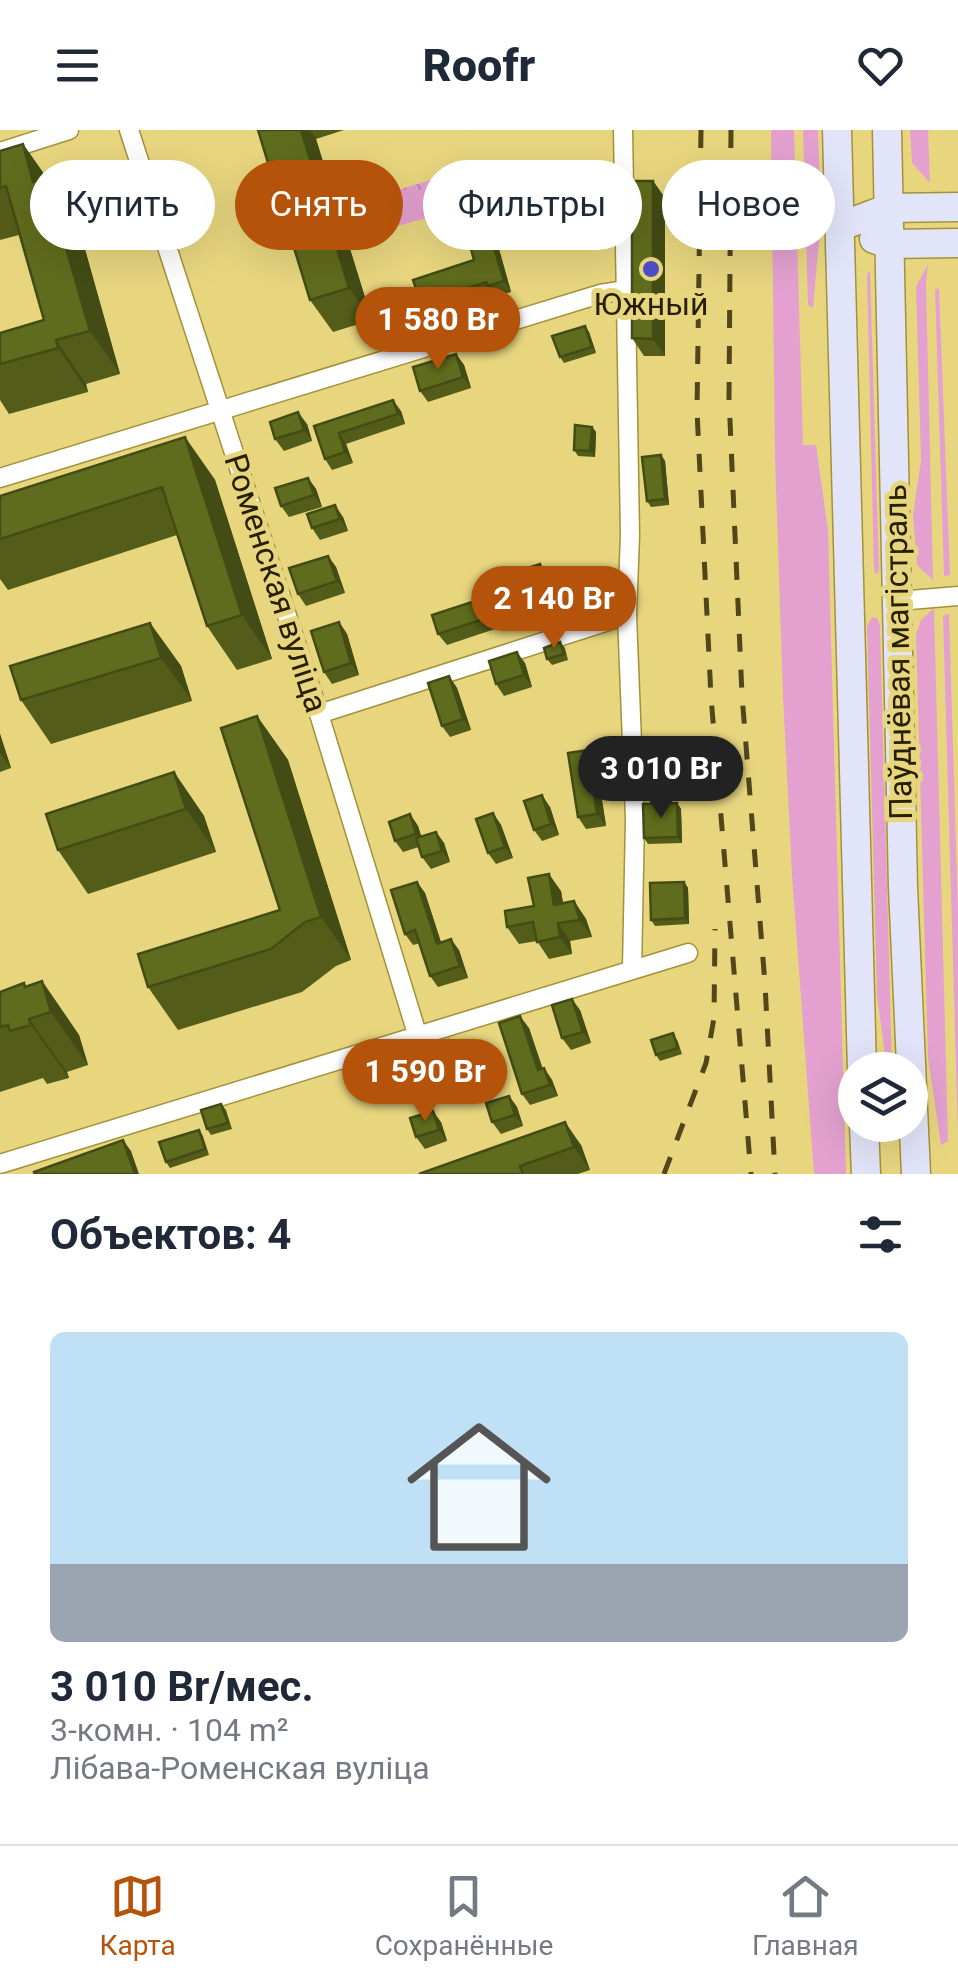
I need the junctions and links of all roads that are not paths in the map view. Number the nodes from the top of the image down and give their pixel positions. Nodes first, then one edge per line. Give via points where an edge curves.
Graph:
1 (69, 130) edge
2 (130, 130) edge
3 (623, 130) edge
4 (836, 130) edge
5 (887, 130) edge
6 (0, 152) edge
7 (958, 207) edge
8 (889, 208) junction
9 (840, 228) junction
10 (958, 243) edge
11 (890, 244) junction
12 (626, 290) junction
13 (222, 412) junction
14 (0, 478) edge
15 (958, 596) edge
16 (898, 601) junction
17 (850, 604) junction
18 (627, 614) junction
19 (318, 714) junction
20 (688, 953) dead end
21 (632, 970) junction
22 (418, 1037) junction
23 (862, 1052) edge
24 (865, 1142) edge
25 (0, 1164) edge
26 (866, 1174) edge
27 (916, 1174) edge

1 - 6 street
2 - 13 street, Роменская вуліца
3 - 12 street
4 - 9 main road, Паўднёвая магістраль
5 - 8 main road, Паўднёвая магістраль
7 - 8 main road
8 - 9 main road
8 - 11 main road, Паўднёвая магістраль
9 - 11 main road
9 - 17 main road, Паўднёвая магістраль
10 - 11 main road
11 - 16 main road, Паўднёвая магістраль
12 - 13 street
12 - 18 street
13 - 14 street
13 - 19 street, Роменская вуліца
15 - 16 street
16 - 17 main road
16 - 27 main road, Паўднёвая магістраль
17 - 23 main road, Паўднёвая магістраль
18 - 19 street
18 - 21 street via 635,819
19 - 22 street, Роменская вуліца
20 - 21 street
21 - 22 street
22 - 25 street
24 - 26 main road

